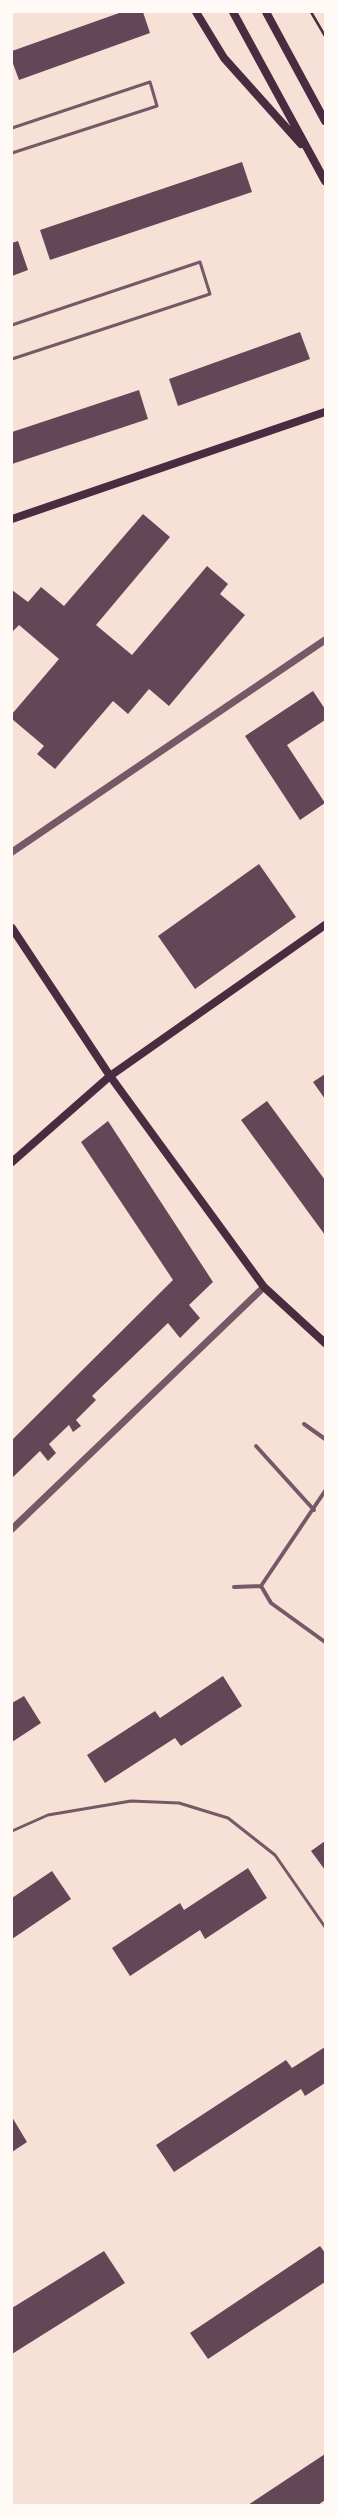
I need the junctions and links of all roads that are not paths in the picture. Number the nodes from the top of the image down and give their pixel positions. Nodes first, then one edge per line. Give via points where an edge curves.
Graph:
1 (196, 12) edge
2 (233, 12) edge
3 (266, 12) edge
4 (325, 121) edge
5 (12, 128) edge
6 (12, 153) edge
7 (310, 154) junction
8 (325, 181) edge
9 (12, 325) edge
10 (12, 359) edge
11 (325, 412) edge
12 (12, 519) edge
13 (325, 640) edge
14 (12, 852) edge
15 (325, 925) edge
16 (12, 928) edge
17 (110, 1076) junction
18 (12, 1162) edge
19 (264, 1287) junction
20 (325, 1343) edge
21 (304, 1424) dead end
22 (325, 1439) edge
23 (256, 1446) dead end
24 (325, 1491) edge
25 (314, 1510) junction
26 (12, 1529) edge
27 (261, 1586) junction
28 (234, 1587) dead end
29 (325, 1642) edge
30 (12, 1830) edge
31 (325, 1927) edge

1 - 7 main road via 224,58
2 - 7 main road
3 - 4 main road
5 - 6 lane via 150,82 157,106
7 - 8 main road
9 - 10 lane via 200,262 210,294
11 - 12 main road
13 - 14 street
15 - 17 main road
16 - 17 main road
17 - 18 main road
17 - 19 main road
19 - 20 main road
19 - 26 street
21 - 22 street
23 - 25 street
24 - 25 street
25 - 27 street
27 - 28 street
27 - 29 street via 270,1603
30 - 31 lane via 48,1815 131,1801 179,1803 228,1818 274,1855

